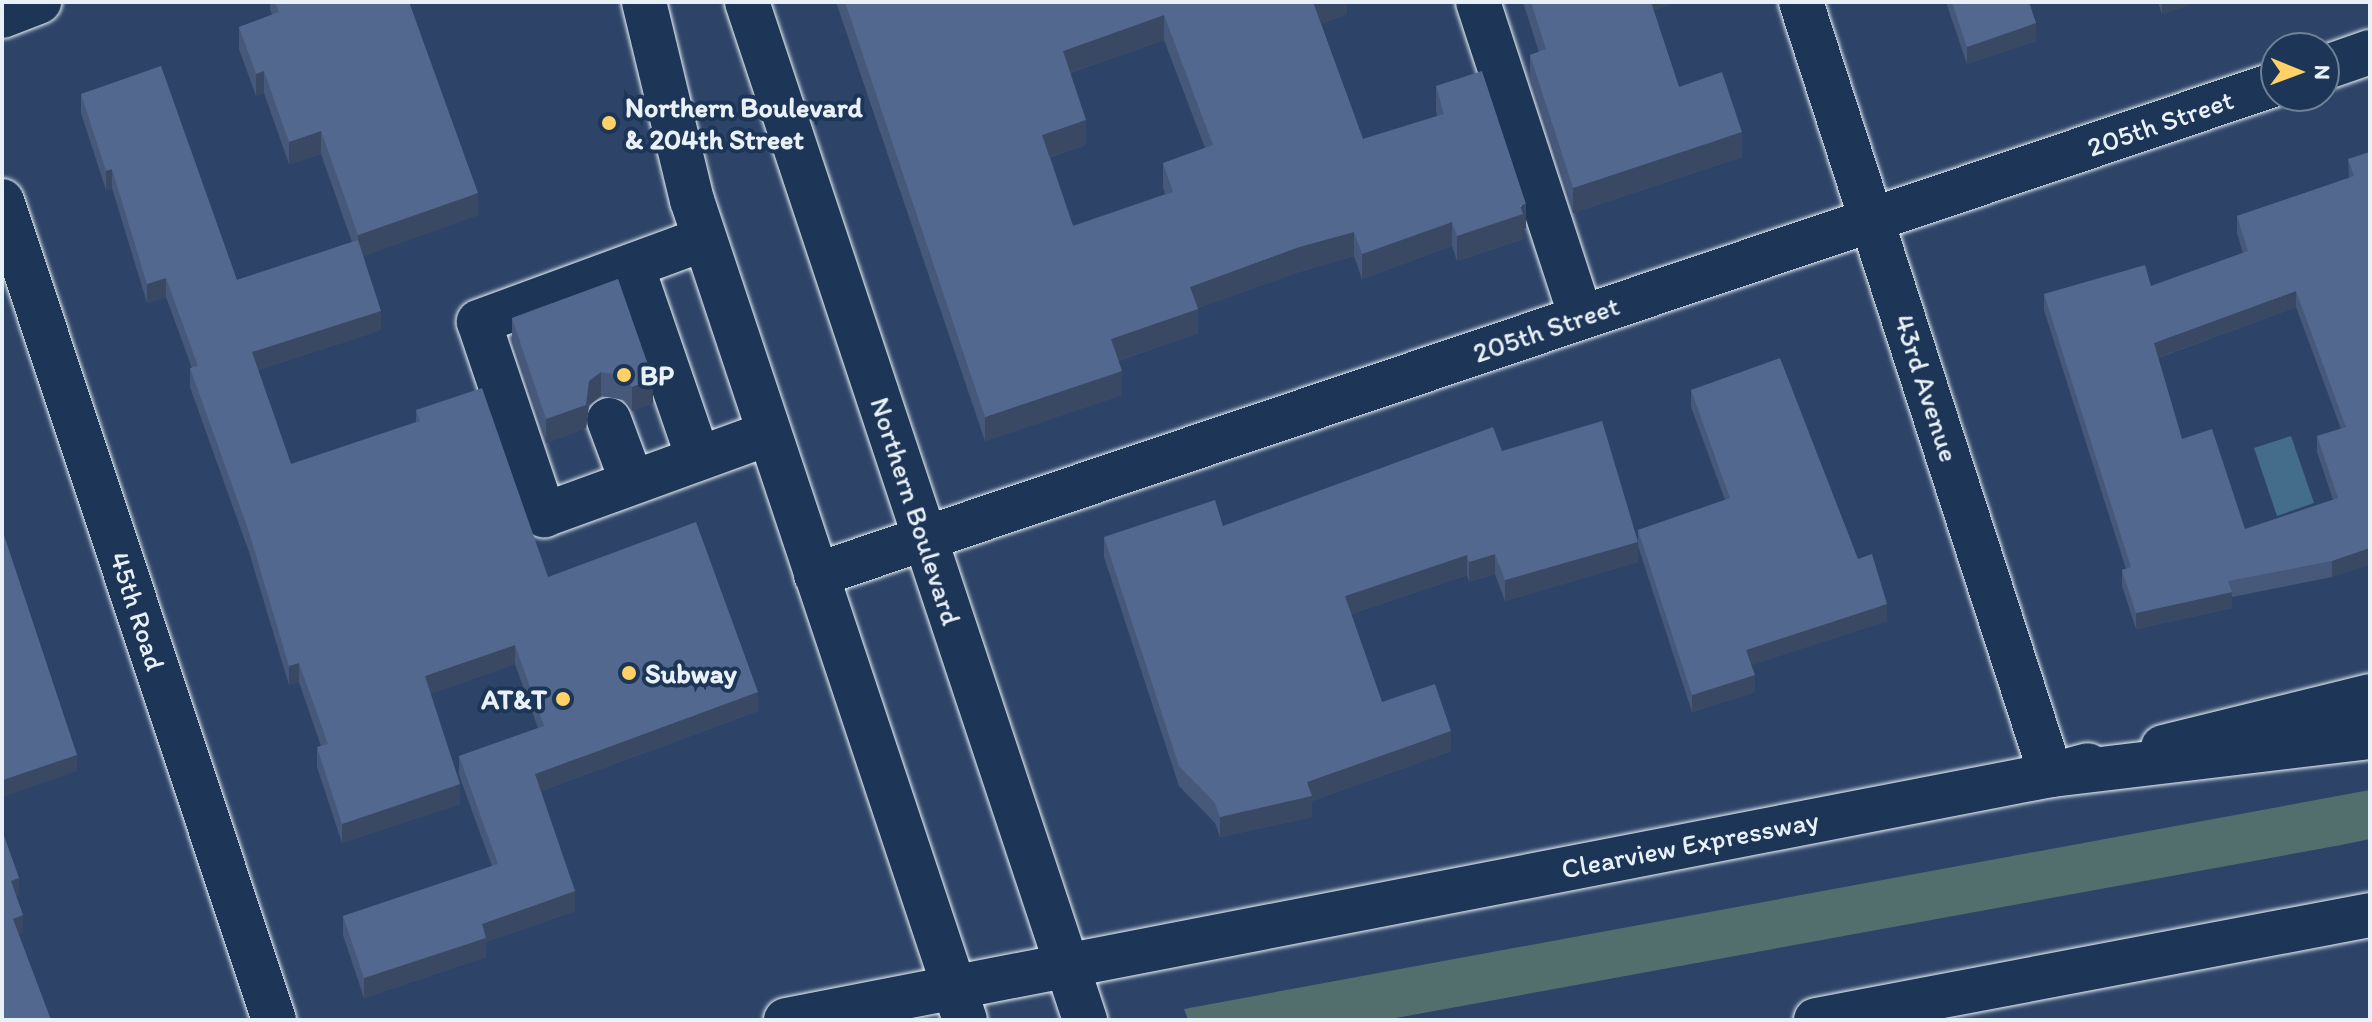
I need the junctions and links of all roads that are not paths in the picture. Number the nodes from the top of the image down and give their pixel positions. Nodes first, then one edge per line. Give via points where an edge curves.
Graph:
1 (39, 2) edge
2 (644, 2) edge
3 (747, 2) edge
4 (1478, 2) edge
5 (1801, 2) edge
6 (2, 16) edge
7 (2370, 52) edge
8 (2340, 62) edge
9 (2260, 89) edge
10 (2, 201) edge
11 (1873, 219) junction
12 (698, 220) junction
13 (632, 266) junction
14 (1581, 317) junction
15 (609, 420) dead end
16 (769, 433) junction
17 (698, 458) junction
18 (632, 482) junction
19 (924, 538) junction
20 (816, 575) junction
21 (2370, 696) edge
22 (2370, 737) edge
23 (2051, 775) junction
24 (2370, 915) edge
25 (1066, 965) junction
26 (960, 1003) edge
27 (274, 1020) edge
28 (786, 1020) edge
29 (1085, 1020) edge
30 (1816, 1020) edge

1 - 6 main road
2 - 12 main road
3 - 19 main road, Northern Boulevard
4 - 14 main road
5 - 11 main road, 43rd Avenue
7 - 8 main road
9 - 11 main road, 205th Street
10 - 27 main road, 45th Road
11 - 14 main road, 205th Street
11 - 23 main road, 43rd Avenue
12 - 13 main road
12 - 16 main road
13 - 17 main road
13 - 18 main road via 569,305 479,322 544,515
14 - 19 main road, 205th Street
15 - 18 main road
16 - 17 main road
16 - 20 main road
17 - 18 main road
19 - 20 main road, 205th Street
19 - 25 main road, Northern Boulevard
20 - 26 main road
21 - 23 main road, Clearview Expressway
22 - 23 main road
23 - 25 main road, Clearview Expressway
24 - 30 main road
25 - 26 main road, Clearview Expressway via 1007,976
25 - 29 main road, Northern Boulevard
26 - 28 main road, Clearview Expressway

